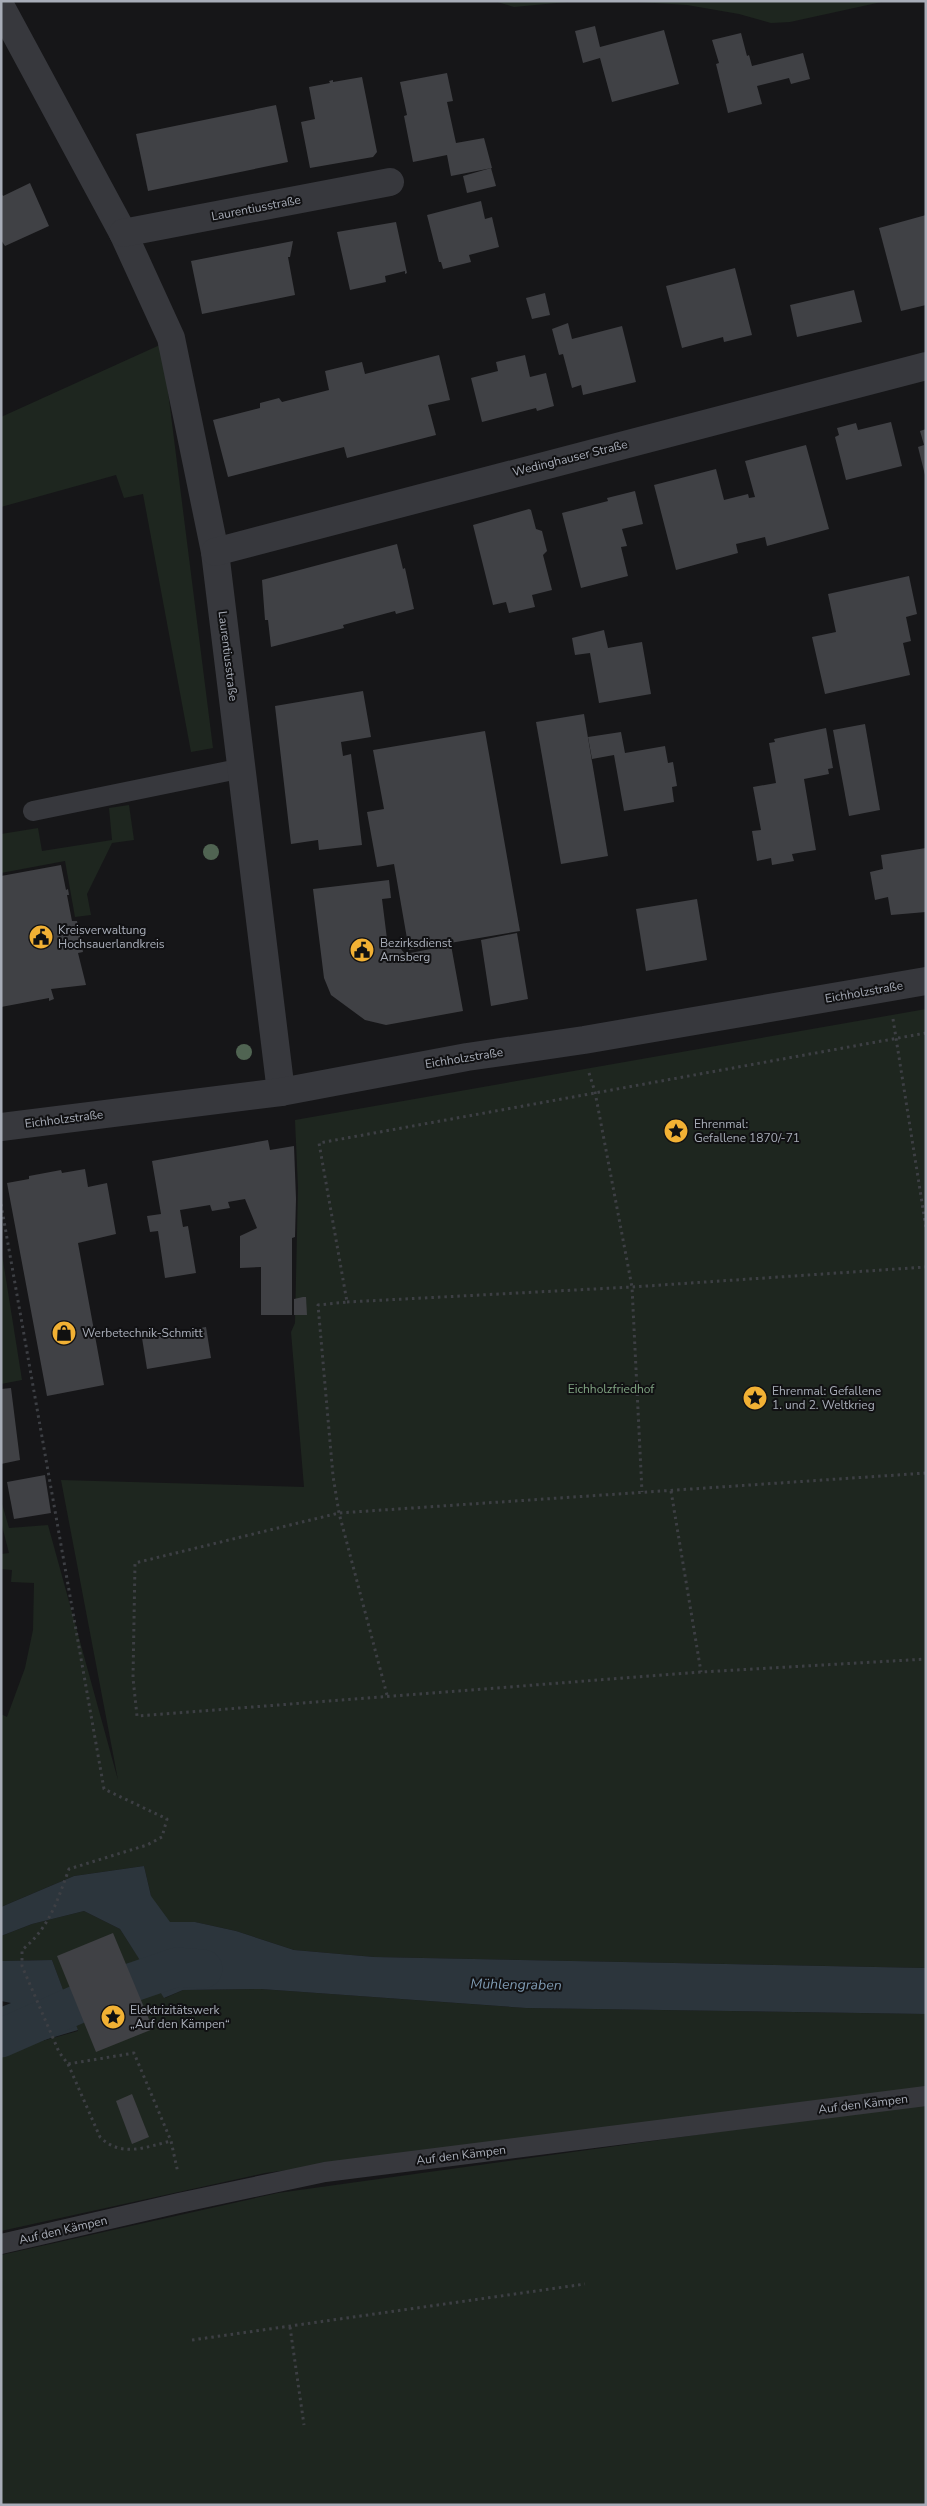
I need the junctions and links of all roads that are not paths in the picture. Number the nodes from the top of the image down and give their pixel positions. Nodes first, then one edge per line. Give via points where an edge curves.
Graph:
1 (1, 7) edge
2 (390, 182) dead end
3 (123, 233) junction
4 (926, 366) edge
5 (215, 552) junction
6 (243, 768) junction
7 (33, 811) dead end
8 (926, 981) edge
9 (281, 1092) junction
10 (1, 1127) edge
11 (926, 2096) edge
12 (1, 2244) edge

1 - 3 street, Laurentiusstraße
2 - 3 street, Laurentiusstraße
3 - 5 street, Laurentiusstraße via 171,338
4 - 5 street, Wedinghauser Straße
5 - 6 street, Laurentiusstraße
6 - 7 lane
6 - 9 street, Laurentiusstraße
8 - 9 street, Eichholzstraße via 466,1057
9 - 10 street, Eichholzstraße
11 - 12 lane, Auf den Kämpen via 325,2172

